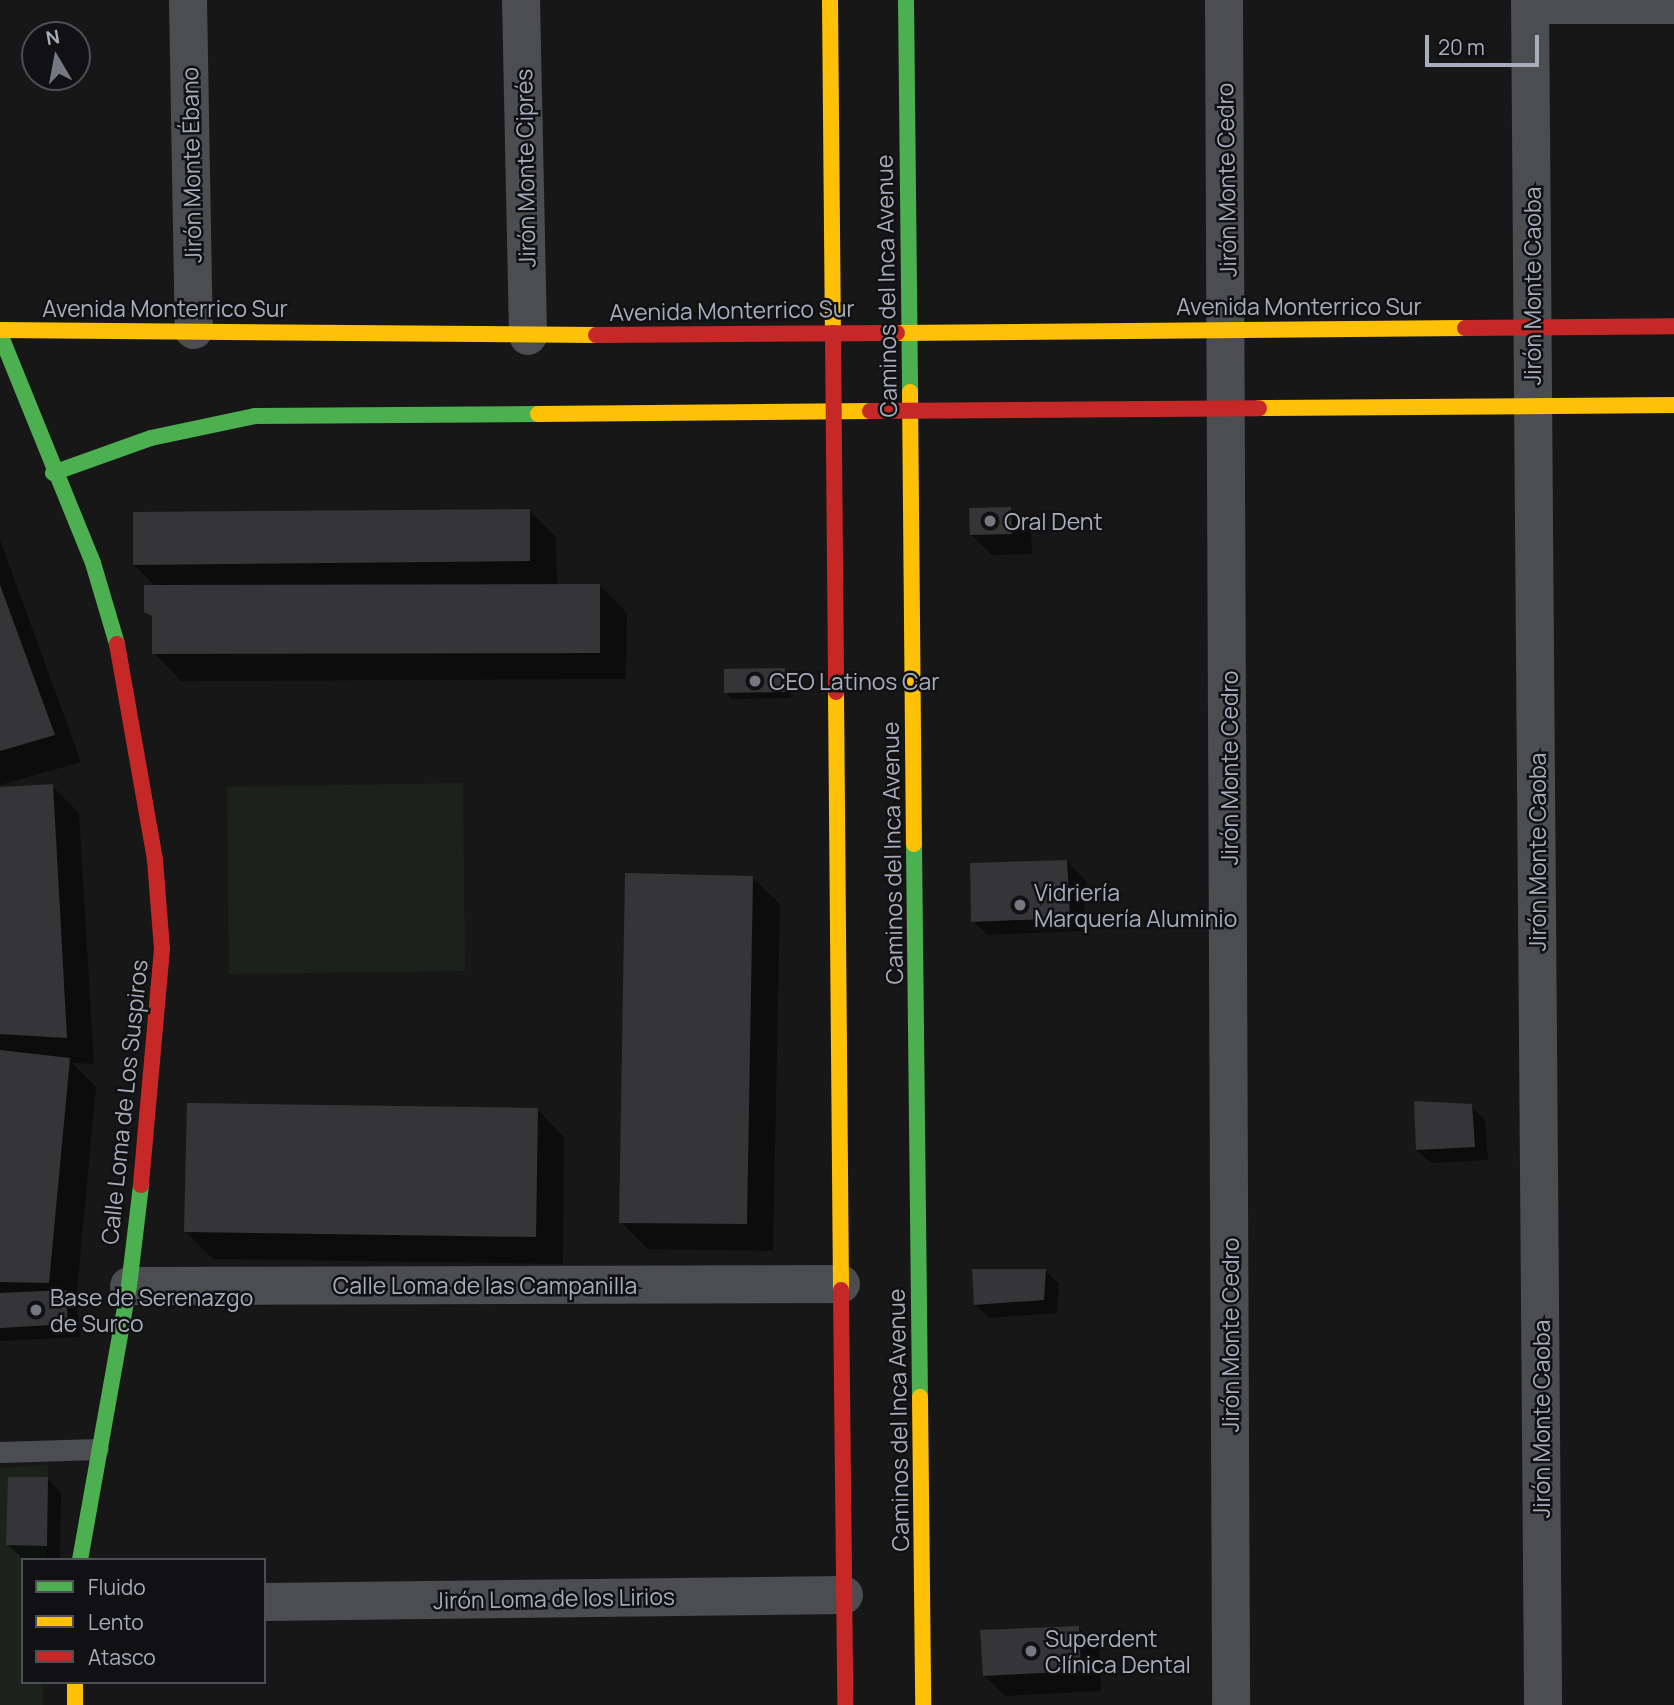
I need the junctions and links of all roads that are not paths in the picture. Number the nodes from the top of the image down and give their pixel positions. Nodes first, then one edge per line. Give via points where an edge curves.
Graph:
1 (188, 0) edge
2 (521, 0) edge
3 (830, 0) edge
4 (906, 0) edge
5 (1224, 0) edge
6 (1530, 2) edge
7 (1674, 5) edge
8 (1674, 326) edge
9 (1532, 327) junction
10 (1228, 329) junction
11 (194, 330) junction
12 (910, 331) junction
13 (0, 332) edge
14 (833, 332) junction
15 (528, 336) junction
16 (1533, 405) junction
17 (1674, 405) edge
18 (1228, 408) junction
19 (910, 411) junction
20 (833, 412) junction
21 (53, 473) junction
22 (841, 1284) junction
23 (129, 1286) junction
24 (98, 1449) junction
25 (0, 1452) edge
26 (80, 1558) edge
27 (844, 1595) junction
28 (266, 1602) edge
29 (75, 1684) edge
30 (75, 1705) edge
31 (845, 1705) edge
32 (923, 1705) edge
33 (1231, 1705) edge
34 (1543, 1705) edge

1 - 11 street, Jirón Monte Ébano
2 - 15 street, Jirón Monte Ciprés
3 - 14 street
4 - 12 street, Caminos del Inca Avenue
5 - 10 street, Jirón Monte Cedro
6 - 7 street
6 - 9 street, Jirón Monte Caoba
8 - 9 street, Avenida Monterrico Sur
9 - 10 street, Avenida Monterrico Sur
9 - 16 street, Jirón Monte Caoba
10 - 12 street, Avenida Monterrico Sur
10 - 18 street, Jirón Monte Cedro
11 - 13 street, Avenida Monterrico Sur
11 - 15 street, Avenida Monterrico Sur
12 - 14 street, Avenida Monterrico Sur
12 - 19 street, Caminos del Inca Avenue
13 - 21 street, Calle Loma de Los Suspiros
14 - 15 street, Avenida Monterrico Sur
14 - 20 street
16 - 17 street
16 - 18 street
16 - 34 street, Jirón Monte Caoba
18 - 19 street
18 - 33 street, Jirón Monte Cedro
19 - 20 street
19 - 32 street, Caminos del Inca Avenue
20 - 21 street via 256,416 151,438
20 - 22 street
21 - 23 street, Calle Loma de Los Suspiros via 93,563 122,664 155,860 162,949 157,1042
22 - 23 street, Calle Loma de las Campanilla
22 - 27 street
23 - 24 street, Calle Loma de Los Suspiros
24 - 25 lane
24 - 26 street, Calle Loma de Los Suspiros
27 - 28 street, Jirón Loma de los Lirios
27 - 31 street
29 - 30 street

